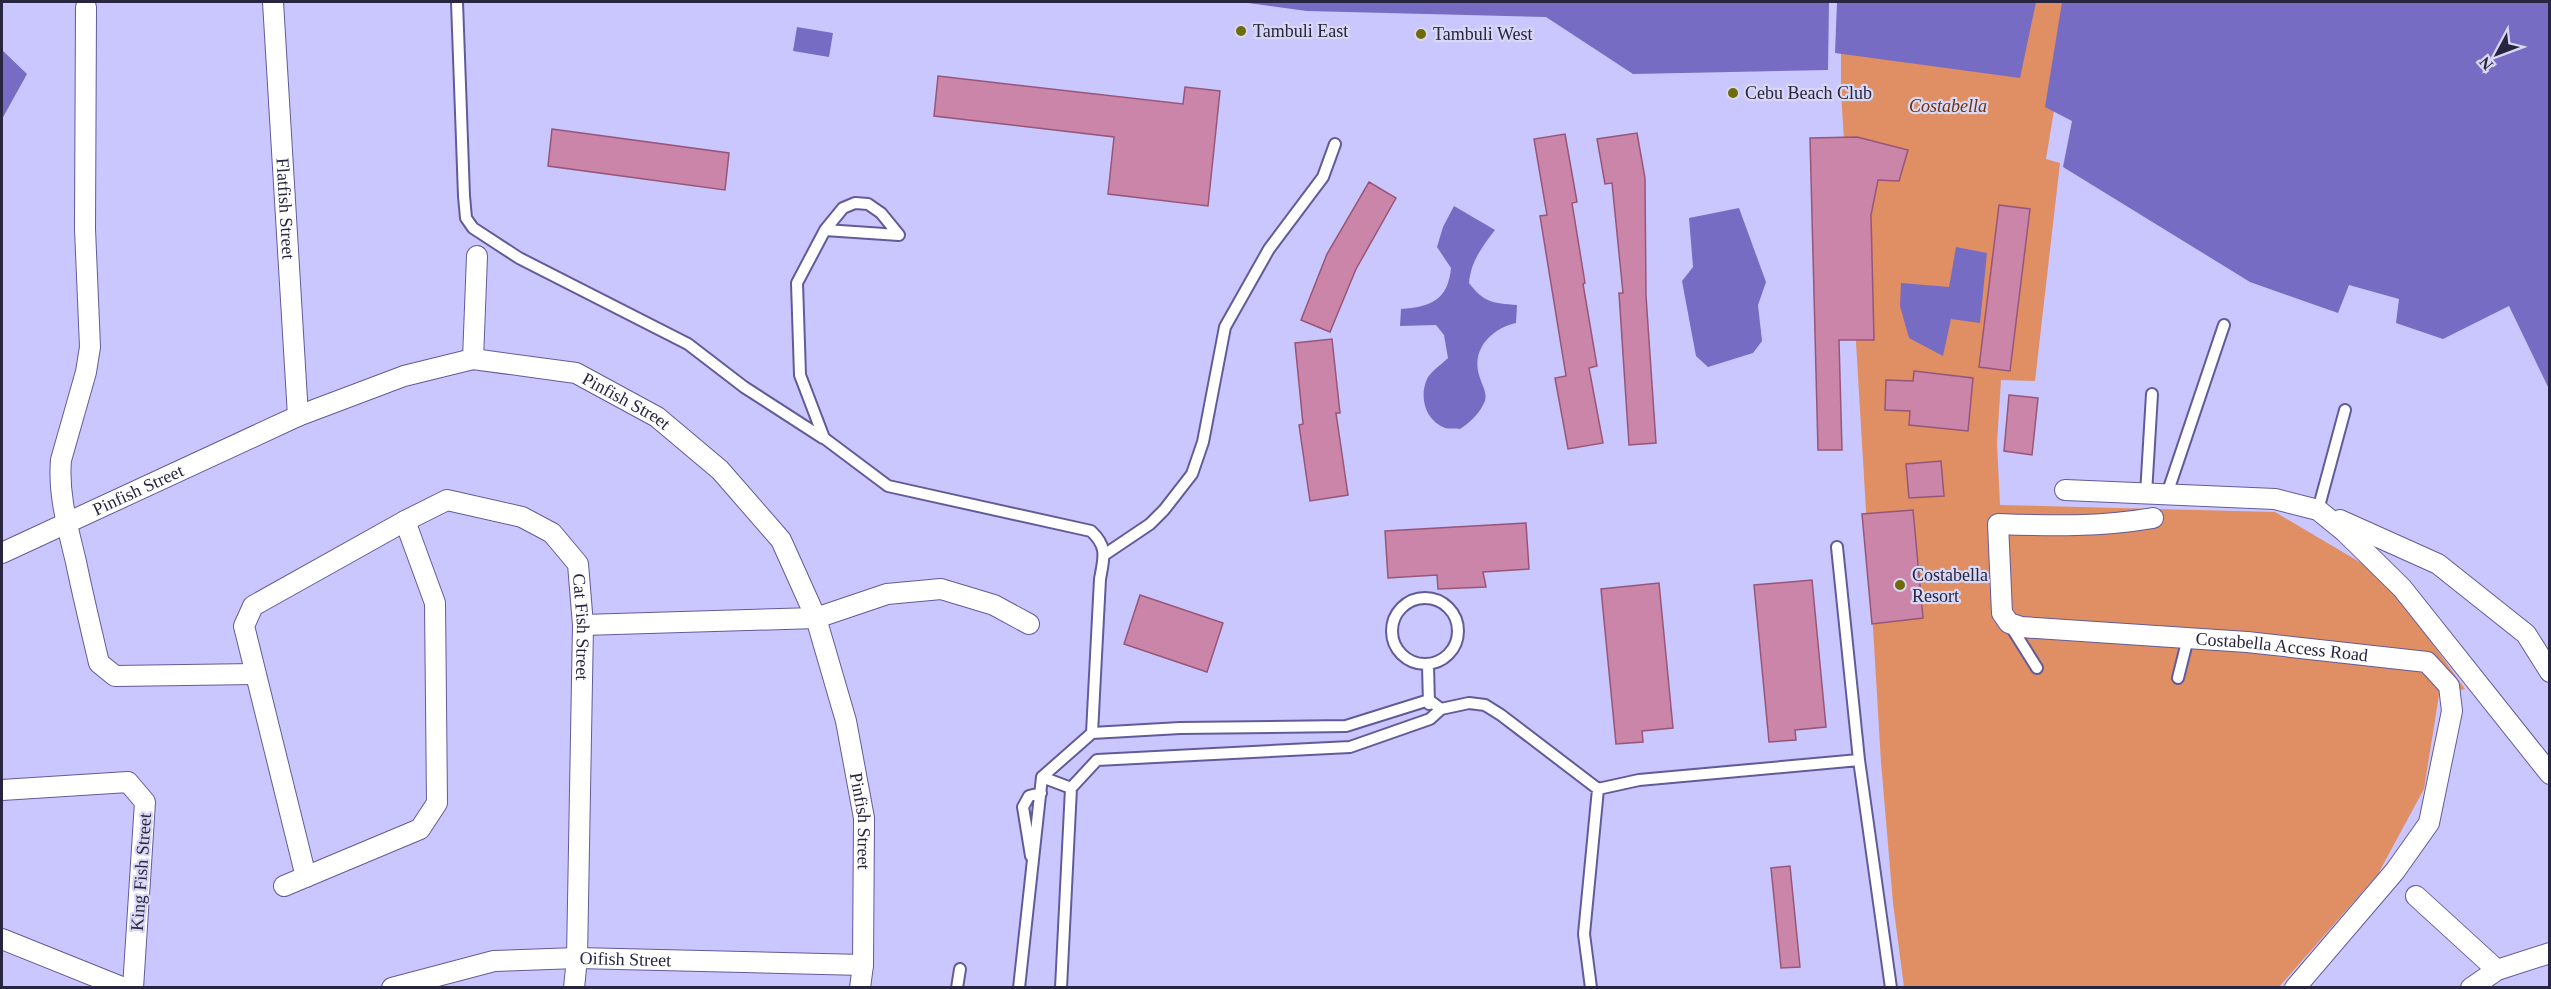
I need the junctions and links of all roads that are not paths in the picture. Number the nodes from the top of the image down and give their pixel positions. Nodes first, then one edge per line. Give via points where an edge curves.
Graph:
1 (273, 2) edge
2 (457, 2) edge
3 (87, 7) dead end
4 (1335, 144) dead end
5 (825, 230) junction
6 (477, 256) dead end
7 (2224, 325) dead end
8 (473, 359) junction
9 (2152, 394) dead end
10 (2345, 410) dead end
11 (298, 416) junction
12 (824, 438) junction
13 (2065, 490) dead end
14 (2146, 494) junction
15 (2167, 494) junction
16 (2318, 510) junction
17 (2153, 519) dead end
18 (405, 521) junction
19 (67, 524) junction
20 (1837, 547) dead end
21 (2, 553) edge
22 (1104, 555) junction
23 (816, 618) junction
24 (2009, 623) junction
25 (1029, 624) dead end
26 (583, 625) junction
27 (2188, 638) junction
28 (1428, 666) junction
29 (2037, 668) dead end
30 (2550, 672) edge
31 (255, 674) junction
32 (2178, 678) dead end
33 (1429, 700) junction
34 (1441, 709) junction
35 (1378, 718) junction
36 (1430, 719) junction
37 (1346, 726) junction
38 (1092, 733) junction
39 (1381, 737) junction
40 (1350, 747) junction
41 (1859, 760) junction
42 (2550, 774) edge
43 (1042, 777) junction
44 (1071, 788) junction
45 (1598, 789) junction
46 (2, 790) edge
47 (1041, 793) junction
48 (1034, 872) junction
49 (306, 877) junction
50 (284, 886) dead end
51 (2416, 896) dead end
52 (2, 939) edge
53 (2550, 953) edge
54 (577, 957) junction
55 (863, 964) junction
56 (960, 969) dead end
57 (2498, 970) junction
58 (124, 987) edge
59 (133, 987) edge
60 (392, 987) edge
61 (574, 987) edge
62 (860, 987) edge
63 (957, 987) edge
64 (1019, 987) edge
65 (1060, 987) edge
66 (1591, 987) edge
67 (1891, 987) edge
68 (2295, 987) edge
69 (2471, 987) edge

1 - 11 street, Flatfish Street
2 - 12 lane via 464,196 466,218 473,228 519,258 688,344 744,387
3 - 19 street via 85,229 90,336 86,372 62,460 61,495
4 - 22 lane via 1323,177 1269,249 1225,327 1203,442 1192,474 1150,524
5 - 5 lane via 835,230 898,235 881,213 868,204 855,203 843,208
5 - 12 lane via 797,283 801,375
6 - 8 street
7 - 15 lane
8 - 11 street, Pinfish Street via 404,376
8 - 23 street, Pinfish Street via 576,373 657,417 720,470 781,540
9 - 14 lane
10 - 16 lane
11 - 19 street, Pinfish Street
12 - 22 lane via 888,486 1091,531 1101,540
13 - 14 street
14 - 15 street
15 - 16 street via 2275,499
16 - 30 street via 2438,564 2526,634
16 - 42 street via 2402,588
17 - 24 street via 2116,525 1998,524 2002,613
18 - 26 street, Cat Fish Street via 447,500 522,517 552,533 578,564
18 - 31 street, Cat Fish Street via 253,606 244,626
18 - 49 street via 435,603 437,803 420,829
19 - 21 street, Pinfish Street
19 - 31 street via 99,663 116,676
20 - 41 lane
22 - 38 lane
23 - 25 street via 887,594 941,589 993,605
23 - 26 street
23 - 55 street, Pinfish Street via 846,721 864,818
24 - 27 street, Costabella Access Road
24 - 29 lane
26 - 54 street, Cat Fish Street
27 - 32 lane
27 - 68 street, Costabella Access Road via 2427,662 2449,686 2452,711 2429,823 2395,871
28 - 28 lane via 1450,656 1459,634 1453,611 1434,598 1410,600 1394,617 1392,640 1405,660
28 - 33 lane
31 - 49 street
33 - 34 lane
33 - 35 lane
33 - 36 lane
34 - 36 lane
34 - 45 lane via 1469,703 1485,705
35 - 37 lane
35 - 39 lane
36 - 39 lane
37 - 38 lane
37 - 40 lane
38 - 43 lane
39 - 40 lane
40 - 44 lane via 1097,760
41 - 45 lane via 1639,780
41 - 67 lane
43 - 44 lane
43 - 47 lane
44 - 65 lane
45 - 66 lane via 1584,934
46 - 59 street, King Fish Street via 128,782 145,802
47 - 48 lane
47 - 48 lane via 1029,796 1023,807
48 - 64 lane
49 - 50 street
51 - 57 street
52 - 58 street
53 - 57 street
54 - 55 street, Oifish Street
54 - 60 street, Oifish Street via 494,961
54 - 61 street, Cat Fish Street
55 - 62 street, Pinfish Street
56 - 63 lane
57 - 69 street

